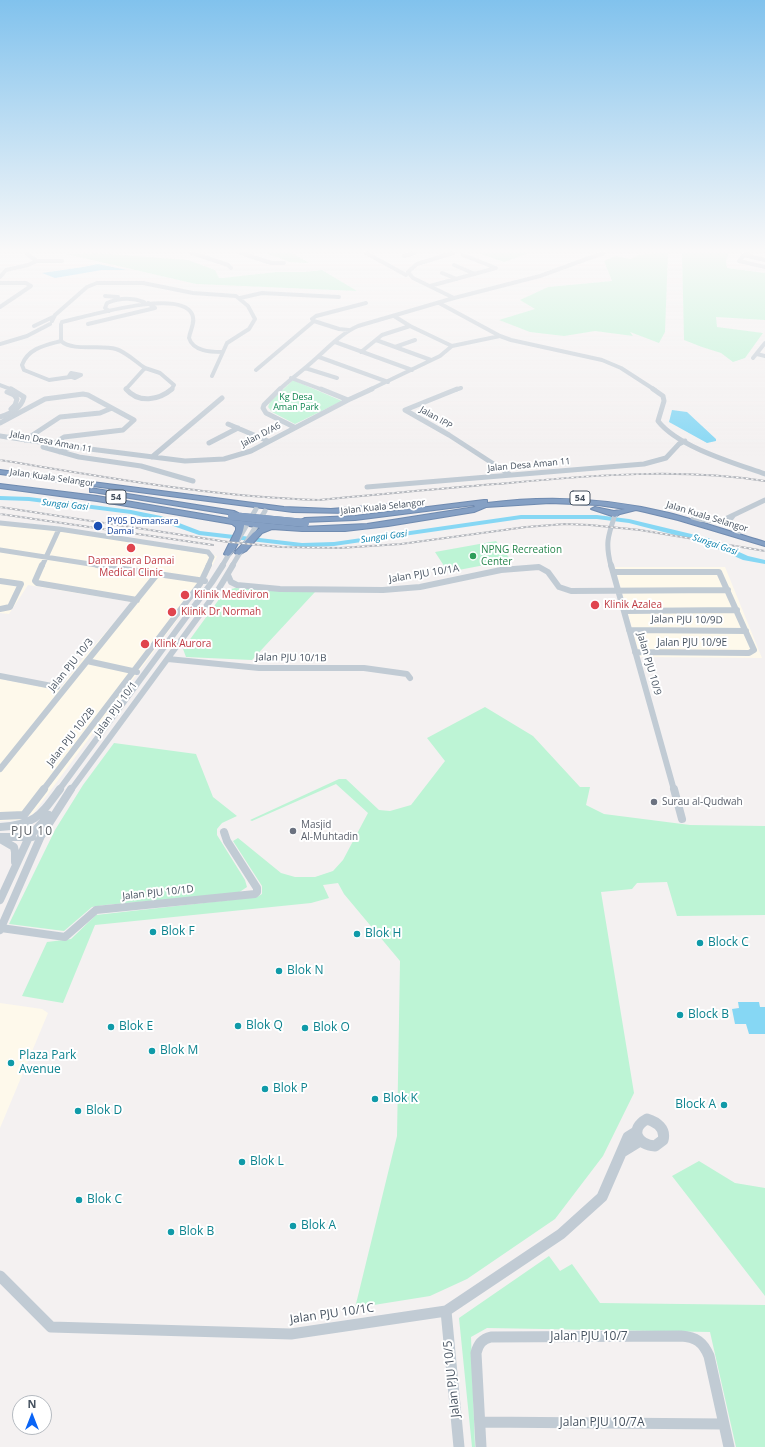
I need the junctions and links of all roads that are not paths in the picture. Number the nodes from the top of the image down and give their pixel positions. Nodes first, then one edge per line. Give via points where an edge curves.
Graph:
1 (58, 321) edge
2 (67, 321) edge
3 (103, 321) edge
4 (194, 321) edge
5 (254, 321) edge
6 (314, 321) joint
7 (377, 321) edge
8 (401, 321) edge
9 (471, 321) edge
10 (56, 323) junction
11 (88, 324) dead end
12 (410, 326) junction
13 (349, 330) junction
14 (500, 336) junction
15 (22, 338) junction
16 (376, 340) junction
17 (415, 340) dead end
18 (61, 341) junction
19 (335, 342) junction
20 (1, 343) edge
21 (765, 343) edge
22 (452, 346) junction
23 (395, 347) junction
24 (222, 352) junction
25 (361, 352) junction
26 (765, 356) edge
27 (319, 357) junction
28 (431, 360) junction
29 (145, 368) junction
30 (305, 368) junction
31 (256, 370) dead end
32 (412, 370) junction
33 (212, 376) dead end
34 (70, 377) dead end
35 (291, 378) junction
36 (337, 378) dead end
37 (388, 382) junction
38 (0, 385) edge
39 (461, 388) dead end
40 (0, 389) edge
41 (222, 398) dead end
42 (348, 400) junction
43 (112, 408) junction
44 (0, 416) edge
45 (0, 423) edge
46 (228, 424) dead end
47 (294, 427) junction
48 (238, 428) junction
49 (0, 436) edge
50 (0, 440) edge
51 (25, 440) junction
52 (268, 441) junction
53 (685, 441) junction
54 (209, 443) dead end
55 (60, 452) junction
56 (119, 453) junction
57 (152, 457) junction
58 (97, 459) junction
59 (0, 472) edge
60 (509, 474) junction
61 (765, 474) edge
62 (0, 478) edge
63 (193, 481) dead end
64 (0, 482) edge
65 (0, 486) edge
66 (367, 487) dead end
67 (765, 500) edge
68 (466, 504) junction
69 (422, 505) junction
70 (484, 505) junction
71 (643, 509) junction
72 (256, 510) junction
73 (265, 511) junction
74 (294, 513) junction
75 (234, 514) junction
76 (436, 516) junction
77 (614, 516) junction
78 (733, 516) junction
79 (693, 519) junction
80 (305, 521) junction
81 (0, 523) edge
82 (278, 527) junction
83 (250, 528) junction
84 (58, 529) junction
85 (738, 533) junction
86 (765, 540) edge
87 (765, 544) edge
88 (238, 549) junction
89 (0, 550) edge
90 (228, 554) joint
91 (47, 556) junction
92 (613, 572) junction
93 (158, 573) junction
94 (228, 575) junction
95 (201, 580) junction
96 (0, 581) edge
97 (212, 582) junction
98 (234, 585) junction
99 (218, 590) junction
100 (728, 590) junction
101 (618, 591) junction
102 (137, 600) junction
103 (0, 610) edge
104 (737, 610) junction
105 (624, 611) junction
106 (629, 630) junction
107 (746, 631) junction
108 (636, 652) junction
109 (168, 659) junction
110 (87, 661) junction
111 (134, 671) junction
112 (144, 674) junction
113 (0, 676) edge
114 (410, 678) dead end
115 (57, 688) dead end
116 (0, 769) edge
117 (62, 802) junction
118 (0, 816) edge
119 (682, 819) dead end
120 (0, 827) edge
121 (224, 832) dead end
122 (29, 837) junction
123 (0, 838) edge
124 (38, 843) junction
125 (14, 870) junction
126 (0, 900) edge
127 (0, 929) edge
128 (638, 1136) dead end
129 (0, 1276) edge
130 (446, 1311) junction
131 (480, 1422) junction
132 (724, 1424) junction
133 (459, 1447) edge
134 (481, 1447) edge
135 (729, 1447) edge

1 - 10 street
2 - 10 street
3 - 11 street
4 - 24 street via 190,341 204,350
5 - 24 street via 249,329 229,341
6 - 13 street
6 - 31 street
7 - 13 street
8 - 12 street
9 - 14 street
10 - 15 street
10 - 15 street via 20,334
10 - 18 street
12 - 16 street via 382,335
12 - 22 street
13 - 19 street
14 - 22 street, Jalan D/A6
14 - 53 street via 516,342 594,358 621,368 663,396 659,423
15 - 20 street
16 - 23 street
16 - 25 street
17 - 23 street
18 - 29 street via 75,346 114,348
18 - 34 street via 35,349 25,357 22,365 24,370 49,380
19 - 25 street
19 - 27 street
21 - 26 street via 755,356
22 - 28 street, Jalan D/A6
23 - 28 street
24 - 33 street
25 - 32 street
27 - 30 street
27 - 37 street
28 - 32 street, Jalan D/A6
29 - 29 street via 160,373 174,385 173,389 147,400 127,391 128,385
30 - 35 street
30 - 36 street
32 - 37 street, Jalan D/A6
35 - 42 street
35 - 47 street via 263,408 266,413
37 - 42 street, Jalan D/A6
38 - 44 street via 24,398 17,409
39 - 60 street, Jalan IPP via 405,410
40 - 44 street via 14,395 17,402
41 - 57 street
42 - 47 street, Jalan D/A6
43 - 45 street via 86,395 47,399
43 - 51 street via 100,413 60,418
43 - 51 street via 133,419 125,429 66,436 53,444
46 - 48 street
47 - 52 street, Jalan D/A6
48 - 52 street
48 - 54 street
49 - 51 street
50 - 55 street, Jalan Desa Aman 11
52 - 57 street, Jalan D/A6 via 242,454 208,462
53 - 60 street, Jalan Desa Aman 11 via 666,458 653,462
53 - 61 street
55 - 56 street, Jalan D/A6 via 74,447
55 - 58 street, Jalan Desa Aman 11
56 - 57 street, Jalan D/A6
56 - 58 street
58 - 63 street, Jalan Desa Aman 11 via 141,466
59 - 69 highway via 284,509 331,511 406,504
60 - 66 street, Jalan Desa Aman 11
62 - 75 highway, Jalan Kuala Selangor / 54 via 73,487
64 - 75 highway, Jalan Kuala Selangor / 54
65 - 75 highway
67 - 78 street
68 - 69 highway
68 - 79 highway, Jalan Kuala Selangor / 54 via 525,498 579,498 630,504
68 - 80 highway, Jalan Kuala Selangor / 54 via 363,517
69 - 74 highway via 356,513
70 - 71 highway, Jalan Kuala Selangor / 54 via 560,500 598,502
70 - 76 highway via 474,510
70 - 80 highway, Jalan Kuala Selangor / 54 via 379,519
71 - 77 highway via 623,511
71 - 87 highway, Jalan Kuala Selangor / 54
72 - 73 highway
72 - 75 highway
72 - 83 street
73 - 74 highway
73 - 83 street
74 - 82 highway via 274,517
75 - 80 highway, Jalan Kuala Selangor / 54, bridge via 258,520
75 - 83 highway via 240,526
76 - 77 highway via 526,507 558,507 602,509 612,512
76 - 82 highway via 352,528
77 - 92 street, Jalan PJU 10/9 via 607,545
78 - 79 street via 716,521
78 - 85 street via 730,524
79 - 85 highway, Jalan Kuala Selangor / 54
81 - 84 street
82 - 83 highway
83 - 88 highway
83 - 88 highway via 253,535
84 - 91 street
84 - 95 street, Jalan PJU 10/2B via 208,552 212,557
85 - 86 highway, Jalan Kuala Selangor / 54
88 - 90 highway
88 - 94 street, Jalan PJU 10/1
89 - 91 street
90 - 97 street, Jalan PJU 10/1
91 - 93 street
91 - 102 street via 36,578 37,583
92 - 100 street via 716,571 721,574
92 - 101 street, Jalan PJU 10/9
93 - 95 street
93 - 102 street, Jalan PJU 10/3
94 - 98 street
94 - 99 street, Jalan PJU 10/1
95 - 97 street
95 - 111 street, Jalan PJU 10/2B
96 - 103 street via 21,584 8,608
97 - 112 street, Jalan PJU 10/1
98 - 99 street, Jalan PJU 10/1A
98 - 101 street, Jalan PJU 10/1A via 310,590 393,590 512,568 539,567 548,572 559,587 565,590
99 - 109 street, Jalan PJU 10/1
100 - 101 street, Jalan PJU 10/1A
100 - 104 street
101 - 105 street, Jalan PJU 10/9
102 - 110 street, Jalan PJU 10/3
104 - 105 street
104 - 107 street
105 - 106 street, Jalan PJU 10/9
106 - 107 street, Jalan PJU 10/9D
106 - 108 street, Jalan PJU 10/9
107 - 108 street, Jalan PJU 10/9E via 754,650 749,653
108 - 119 street, Jalan PJU 10/9
109 - 114 street, Jalan PJU 10/1B via 259,668 370,669 407,674
109 - 117 street, Jalan PJU 10/1
110 - 111 street
110 - 116 street, Jalan PJU 10/3
111 - 112 street
111 - 118 street, Jalan PJU 10/2B via 24,815
112 - 120 street, Jalan PJU 10/1 via 35,820 28,824
113 - 115 street
117 - 122 street
117 - 124 street, Jalan PJU 10/1
121 - 127 street, Jalan PJU 10/1D via 227,841 258,888 255,894 96,910 65,937
122 - 123 street
122 - 124 street
122 - 125 street
123 - 125 street via 15,848
124 - 127 street, Jalan PJU 10/1
125 - 126 street
128 - 130 street, Jalan PJU 10/1C via 622,1152 602,1197 562,1233
129 - 130 street, Jalan PJU 10/1C via 51,1327 291,1334
130 - 133 street, Jalan PJU 10/5
131 - 132 street, Jalan PJU 10/7A
131 - 132 street, Jalan PJU 10/7 via 476,1353 481,1342 492,1337 680,1336 698,1339 705,1346
131 - 134 street
132 - 135 street

